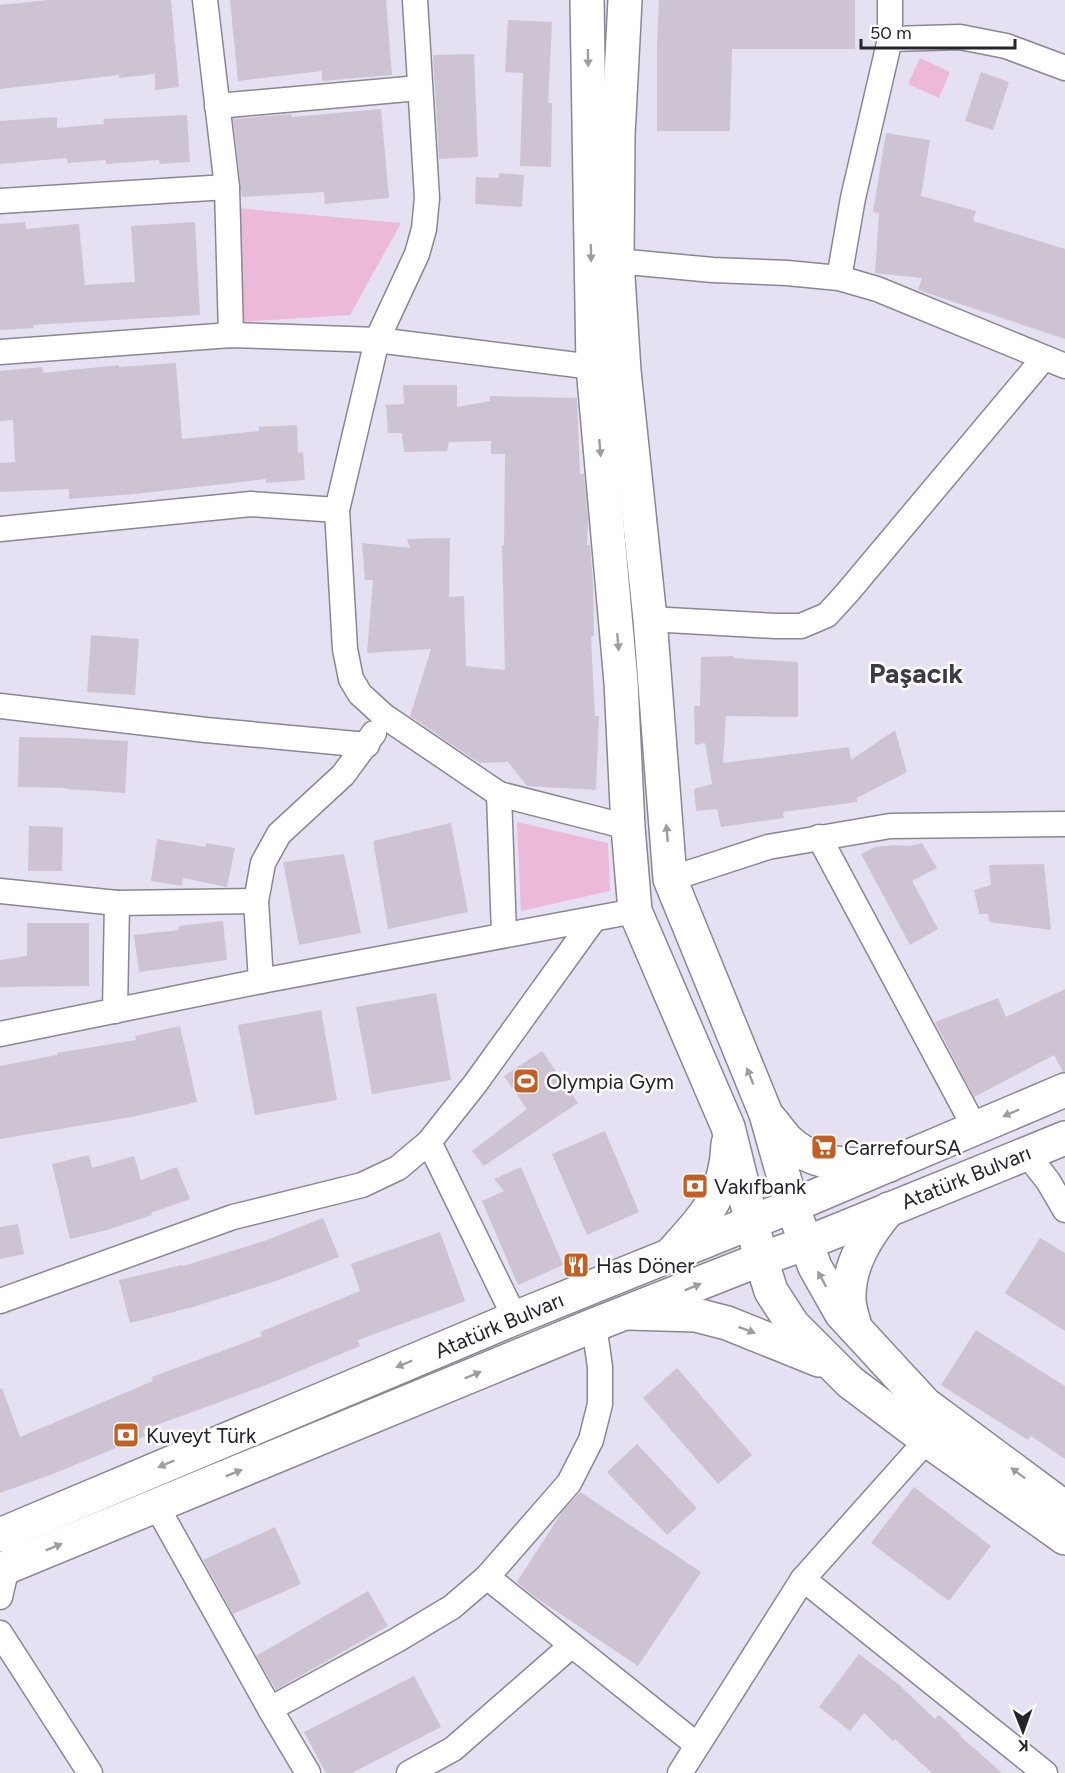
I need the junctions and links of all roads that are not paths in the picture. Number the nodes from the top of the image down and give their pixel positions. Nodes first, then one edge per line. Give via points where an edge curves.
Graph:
1 (205, 0) edge
2 (415, 0) edge
3 (587, 0) edge
4 (625, 0) edge
5 (890, 0) edge
6 (890, 39) junction
7 (1065, 68) edge
8 (419, 88) junction
9 (217, 106) junction
10 (227, 187) junction
11 (0, 201) edge
12 (617, 261) junction
13 (839, 278) junction
14 (231, 335) junction
15 (377, 340) junction
16 (0, 352) edge
17 (1054, 362) edge
18 (593, 367) junction
19 (338, 510) junction
20 (0, 529) edge
21 (650, 619) junction
22 (0, 706) edge
23 (384, 716) junction
24 (367, 745) junction
25 (499, 794) junction
26 (1065, 824) edge
27 (628, 827) junction
28 (819, 837) junction
29 (670, 879) junction
30 (0, 891) edge
31 (256, 901) junction
32 (117, 903) junction
33 (635, 911) junction
34 (594, 919) junction
35 (504, 934) junction
36 (261, 981) junction
37 (115, 1011) junction
38 (0, 1034) edge
39 (1065, 1090) edge
40 (766, 1114) junction
41 (728, 1127) junction
42 (975, 1128) junction
43 (1065, 1138) edge
44 (429, 1142) junction
45 (1026, 1153) junction
46 (889, 1165) junction
47 (792, 1206) junction
48 (889, 1209) junction
49 (1065, 1210) edge
50 (751, 1221) junction
51 (807, 1244) junction
52 (670, 1254) junction
53 (760, 1259) junction
54 (0, 1301) edge
55 (628, 1313) junction
56 (515, 1318) junction
57 (594, 1325) junction
58 (856, 1329) junction
59 (834, 1366) junction
60 (927, 1440) junction
61 (156, 1505) junction
62 (1065, 1509) edge
63 (0, 1535) edge
64 (1065, 1538) edge
65 (487, 1577) junction
66 (2, 1578) edge
67 (803, 1579) junction
68 (0, 1633) edge
69 (572, 1645) junction
70 (270, 1709) junction
71 (698, 1745) junction
72 (1033, 1769) edge
73 (90, 1773) edge
74 (308, 1773) edge
75 (409, 1773) edge
76 (680, 1773) edge

1 - 9 street
2 - 8 street
3 -> 18 main road
4 - 12 main road
5 - 6 street
6 - 7 street via 960,37 1006,46
6 - 13 street via 853,198
8 - 9 street
8 - 15 street via 427,198 424,229 417,254
9 - 10 street
10 - 11 street
10 - 14 street
12 - 13 street
12 - 21 main road via 624,371
13 - 17 street via 877,289
14 - 15 street
14 - 16 street
15 - 18 street
15 - 19 street
17 - 21 street via 827,615 801,626
18 -> 27 main road via 621,682
19 - 20 street via 251,504
19 - 23 street via 345,649 351,679 360,694
29 -> 21 main road
22 - 24 street
23 - 24 street
23 - 25 street
24 - 31 street via 343,775 279,834 263,863
25 - 27 street
25 - 35 street
26 - 28 street via 890,826
27 - 33 main road
28 - 29 street via 768,847
28 - 42 street
40 -> 29 main road
30 - 32 street
31 - 32 street
31 - 36 street
32 - 37 street
33 - 34 street
33 - 41 main road
34 - 35 street
34 - 44 street
35 - 36 street
36 - 37 street
37 - 38 street
39 -> 42 main road, Atatürk Bulvarı
40 - 46 main road via 788,1141 808,1154 833,1164
40 - 47 main road
41 - 50 main road
41 - 52 main road via 727,1160 720,1191 705,1217
42 - 46 main road, Atatürk Bulvarı
43 - 45 main road, Atatürk Bulvarı
44 - 54 street via 398,1168 362,1185 233,1217
44 - 56 street
45 - 48 main road, Atatürk Bulvarı
45 - 49 street
46 - 47 main road, Atatürk Bulvarı
47 - 50 main road, Atatürk Bulvarı
47 - 51 main road
48 - 51 main road, Atatürk Bulvarı
48 - 58 main road via 866,1237 852,1276 849,1299
50 - 52 main road, Atatürk Bulvarı
50 - 53 main road
51 - 53 main road, Atatürk Bulvarı
58 -> 51 main road via 823,1282
52 - 56 main road, Atatürk Bulvarı
55 -> 53 main road, Atatürk Bulvarı
53 - 59 main road via 771,1291 793,1325
55 - 57 main road, Atatürk Bulvarı
55 -> 59 main road via 696,1316 727,1323
56 -> 63 main road, Atatürk Bulvarı
61 -> 57 main road, Atatürk Bulvarı
57 - 65 street via 600,1404 591,1440 569,1483
62 -> 58 main road via 925,1404
59 - 60 main road
60 - 64 main road
60 - 67 street
66 -> 61 main road, Atatürk Bulvarı
61 - 70 street
65 - 69 street
65 - 70 street via 452,1607
67 - 71 street
67 - 72 street
68 - 73 street
69 - 71 street
69 - 75 street via 453,1749
70 - 74 street
71 - 76 street

